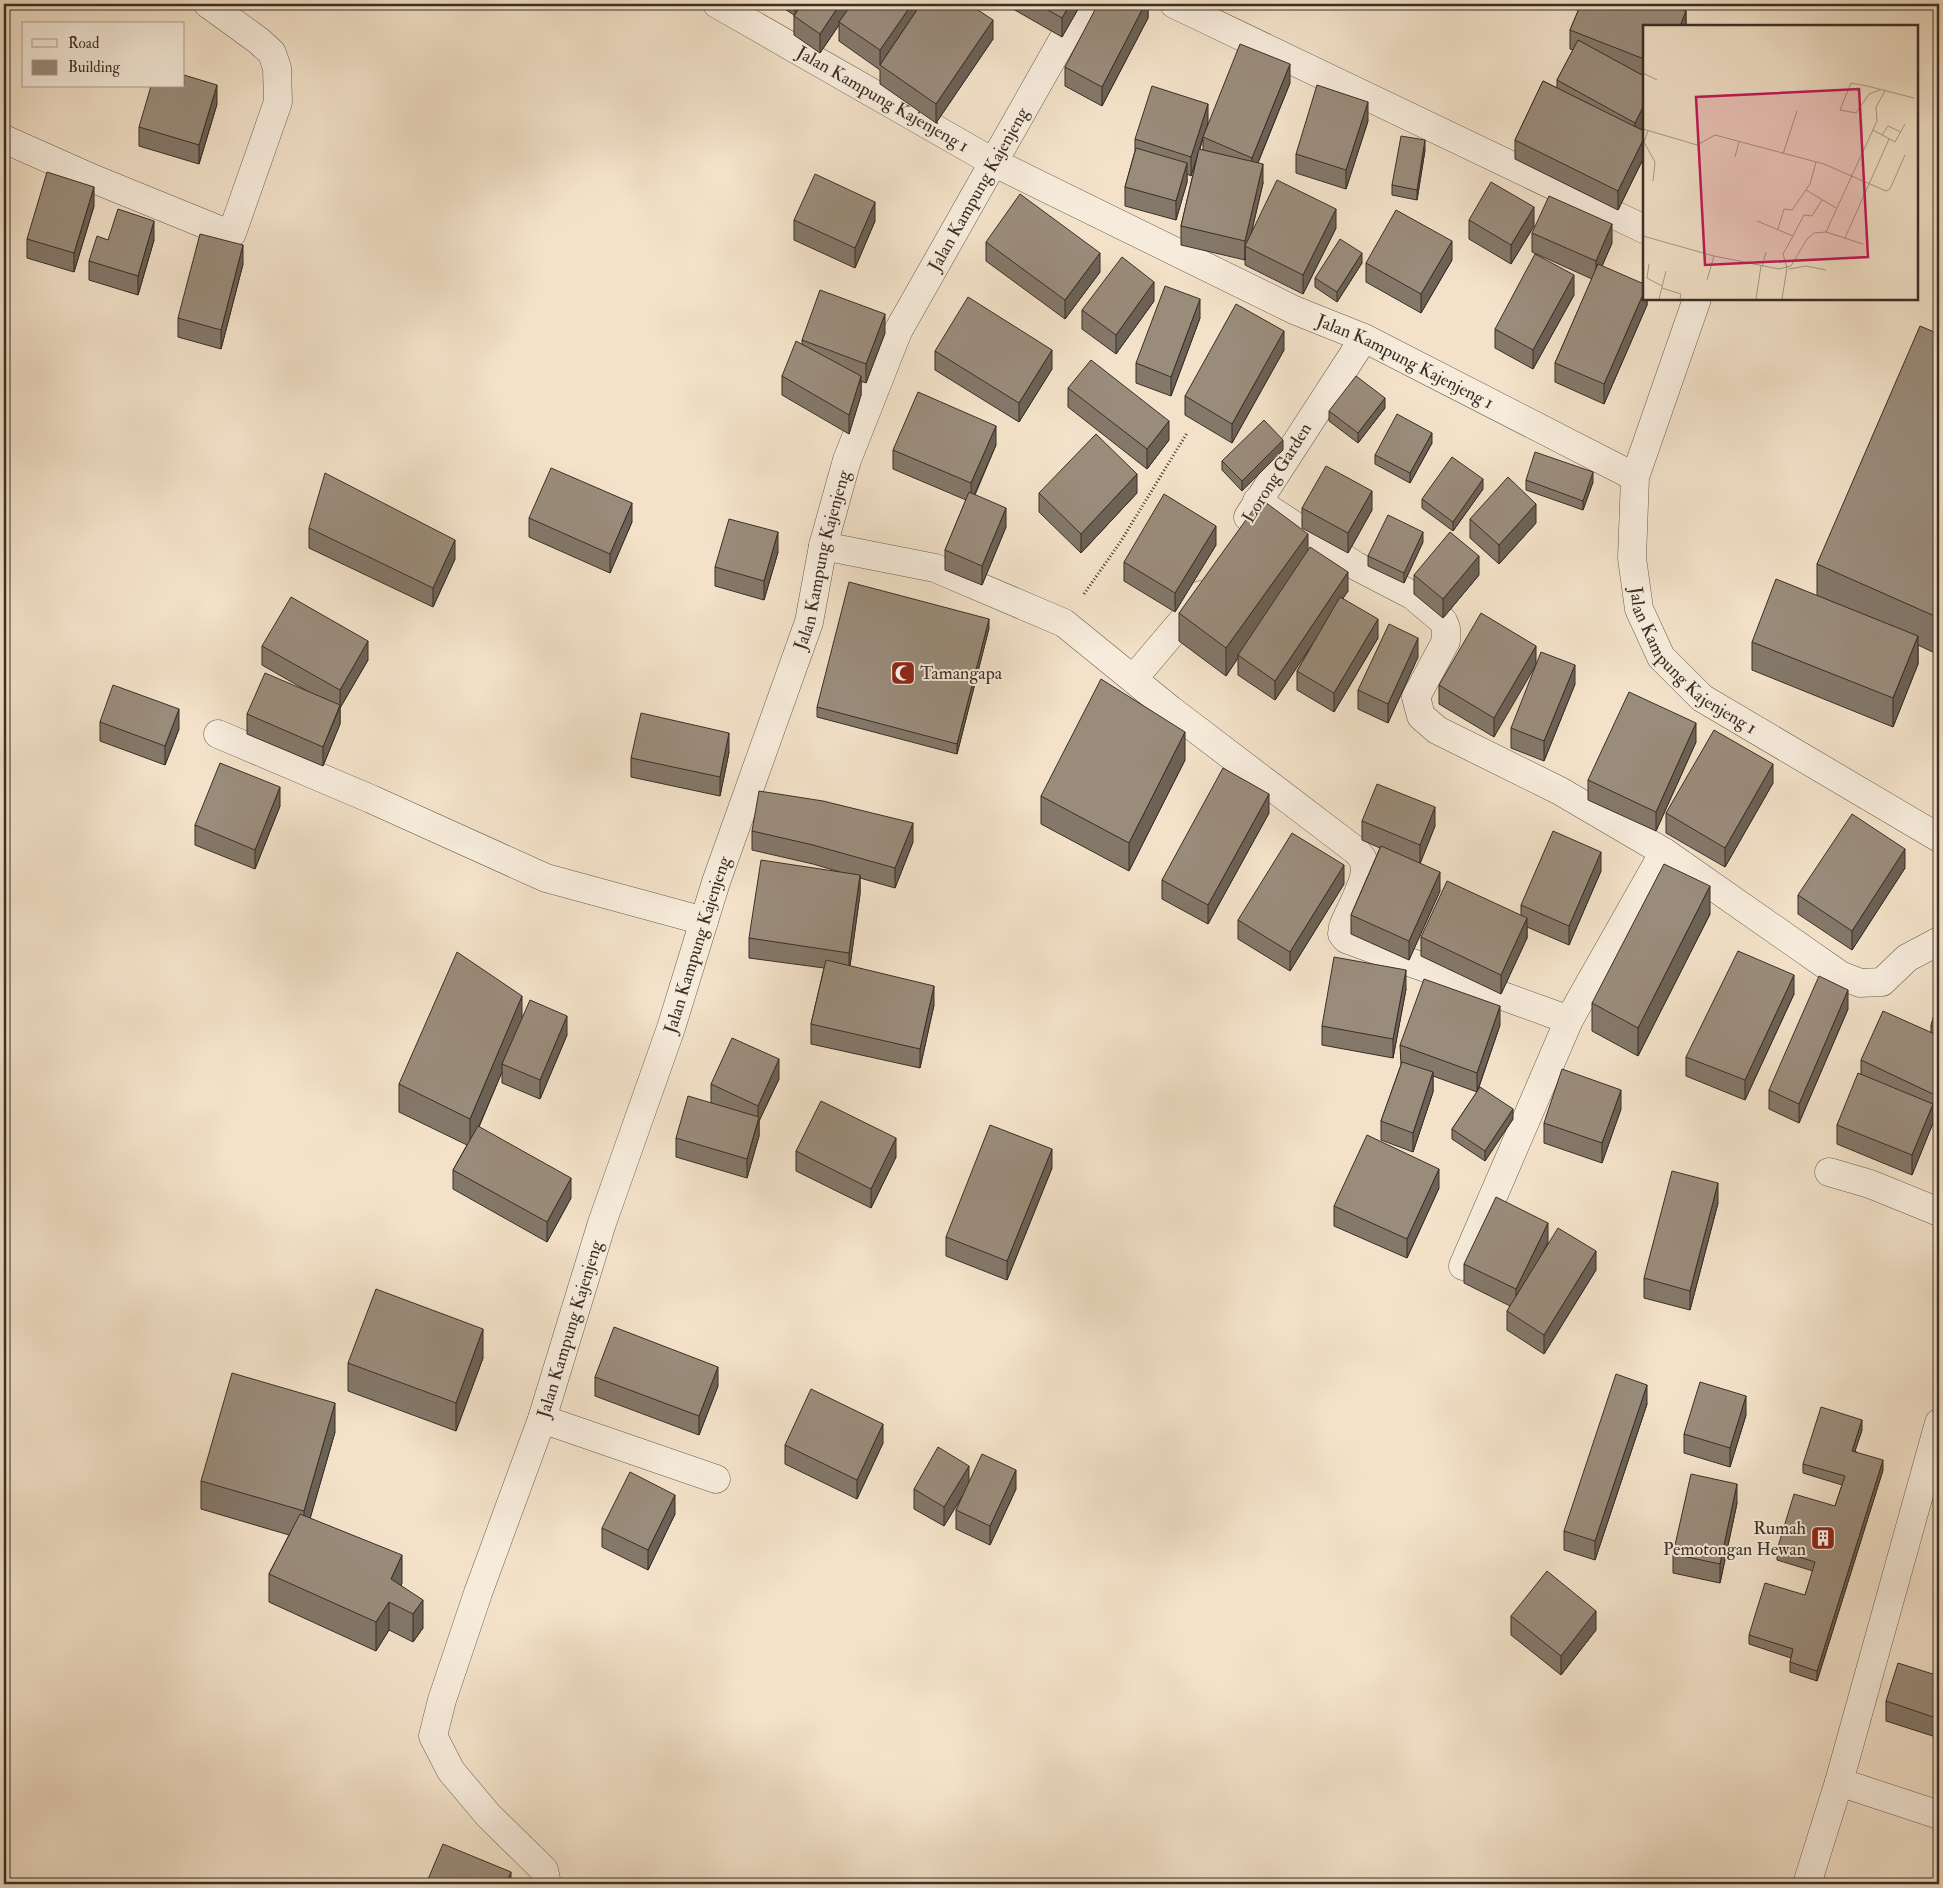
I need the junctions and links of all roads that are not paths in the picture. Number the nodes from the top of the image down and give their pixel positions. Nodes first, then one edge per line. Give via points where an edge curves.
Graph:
1 (208, 4) edge
2 (717, 4) edge
3 (1083, 4) edge
4 (1174, 4) edge
5 (4, 139) edge
6 (993, 162) junction
7 (1643, 229) edge
8 (1697, 300) edge
9 (1364, 338) junction
10 (1635, 477) junction
11 (1257, 501) junction
12 (1235, 540) edge
13 (823, 546) junction
14 (1213, 577) edge
15 (1134, 678) junction
16 (218, 734) dead end
17 (1939, 838) edge
18 (1664, 852) junction
19 (704, 921) junction
20 (1939, 942) edge
21 (1569, 1020) junction
22 (1829, 1172) dead end
23 (1939, 1212) edge
24 (1463, 1266) edge
25 (542, 1419) junction
26 (1939, 1423) edge
27 (716, 1479) dead end
28 (1839, 1782) junction
29 (1939, 1815) edge
30 (548, 1884) edge
31 (1807, 1884) edge

1 - 5 street via 272,53 277,68 278,102 232,234 102,183
2 - 6 street, Jalan Kampung Kajenjeng 1
3 - 6 street, Jalan Kampung Kajenjeng
4 - 7 street
6 - 9 street, Jalan Kampung Kajenjeng 1 via 1294,310
6 - 13 street, Jalan Kampung Kajenjeng via 898,331 847,460
8 - 10 street
9 - 10 street, Jalan Kampung Kajenjeng 1
9 - 11 street, Lorong Garden
10 - 17 street, Jalan Kampung Kajenjeng 1 via 1632,558 1639,609 1661,657 1702,698
11 - 12 street, Lorong Garden
11 - 18 street via 1356,566 1412,595 1443,621 1446,641 1416,697 1421,716 1437,730 1560,791
13 - 15 street via 935,568 1064,623
13 - 19 street, Jalan Kampung Kajenjeng via 808,622
14 - 15 street via 1189,613
15 - 21 street via 1362,857 1365,866 1363,880 1343,927 1342,934 1346,940
16 - 19 street via 546,878
18 - 20 street via 1840,975 1860,983 1882,982 1907,958
18 - 21 street
19 - 25 street, Jalan Kampung Kajenjeng via 671,1028 602,1223
21 - 24 street
22 - 23 street via 1870,1184
25 - 27 street
25 - 30 street, Jalan Kampung Kajenjeng via 478,1593 433,1736 451,1771 488,1815 544,1870
26 - 28 street
28 - 29 street
28 - 31 street

